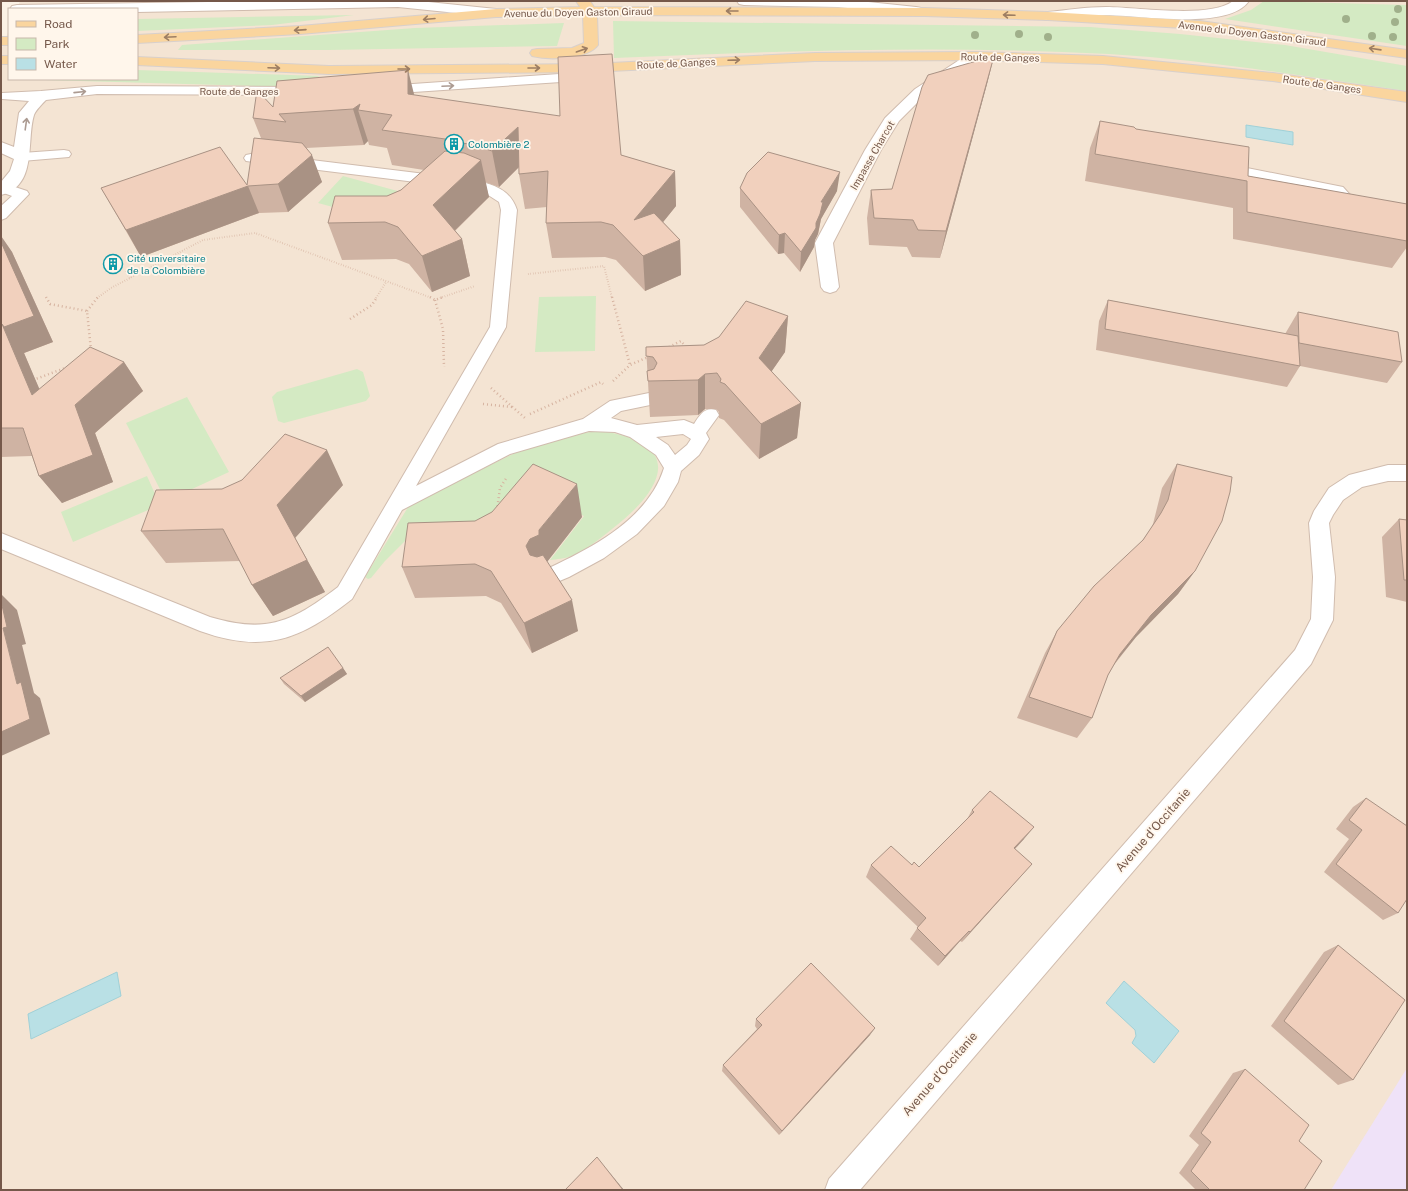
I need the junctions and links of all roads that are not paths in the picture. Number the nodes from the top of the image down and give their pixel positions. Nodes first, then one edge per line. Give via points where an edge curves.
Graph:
1 (162, 1) edge
2 (744, 1) edge
3 (1242, 1) edge
4 (68, 6) edge
5 (207, 6) junction
6 (587, 6) edge
7 (39, 8) edge
8 (925, 12) junction
9 (496, 13) junction
10 (1048, 16) junction
11 (138, 39) edge
12 (524, 53) dead end
13 (1407, 54) edge
14 (321, 56) dead end
15 (975, 56) junction
16 (138, 61) edge
17 (138, 61) edge
18 (590, 68) junction
19 (367, 91) edge
20 (320, 92) edge
21 (7, 93) edge
22 (41, 96) junction
23 (1407, 97) edge
24 (1, 147) edge
25 (64, 154) dead end
26 (22, 157) junction
27 (250, 158) edge
28 (1206, 164) edge
29 (2, 189) edge
30 (1, 215) edge
31 (1407, 229) edge
32 (830, 287) dead end
33 (649, 399) edge
34 (710, 415) edge
35 (590, 424) junction
36 (636, 432) junction
37 (697, 432) junction
38 (673, 467) junction
39 (1407, 473) edge
40 (396, 504) junction
41 (1, 541) edge
42 (545, 579) edge
43 (840, 1190) edge

1 - 5 street, Avenue du Doyen Gaston Giraud
2 - 8 street, Avenue du Doyen Gaston Giraud via 838,3
3 - 10 street, Avenue du Doyen Gaston Giraud via 1232,9 1202,15 1105,11
4 - 5 street, Avenue du Doyen Gaston Giraud
4 - 7 street, Avenue du Doyen Gaston Giraud
5 - 9 street, Avenue du Doyen Gaston Giraud via 398,3
8 -> 6 main road, Avenue du Doyen Gaston Giraud
6 - 9 main road, Avenue du Doyen Gaston Giraud
12 -> 6 main road via 578,52 587,49 591,45
10 -> 8 main road, Avenue du Doyen Gaston Giraud
9 -> 11 main road via 300,30
13 -> 10 main road, Avenue du Doyen Gaston Giraud via 1200,24
14 - 16 main road
18 -> 15 main road, Route de Ganges via 815,57
15 - 23 main road, Route de Ganges via 1103,60 1272,77
15 - 32 street, Impasse Charcot via 920,92 893,118 824,242
17 -> 18 main road, Route de Ganges via 329,70
19 -> 18 street, Route de Ganges via 560,78
22 -> 20 street, Route de Ganges via 97,90
21 - 22 street, Route de Ganges
26 -> 22 street via 28,113
24 - 26 street
25 - 26 lane
26 - 29 street via 22,163 14,178
27 - 40 lane via 474,184 506,200 509,210 498,327
28 - 31 lane via 1338,190 1363,219
29 - 30 lane via 22,194
33 - 35 lane via 616,406
34 - 37 lane
35 - 36 lane via 616,425
35 - 40 lane via 504,449
36 - 37 lane via 684,427
36 - 38 lane via 662,450
37 - 38 lane via 700,439 693,450
38 - 42 lane via 669,484 642,517 591,556
39 - 43 street, Avenue d'Occitanie via 1388,473 1356,481 1336,494 1324,511 1319,524 1324,578 1322,620 1303,657
40 - 41 lane via 345,593 325,610 296,626 266,634 238,633 207,625

